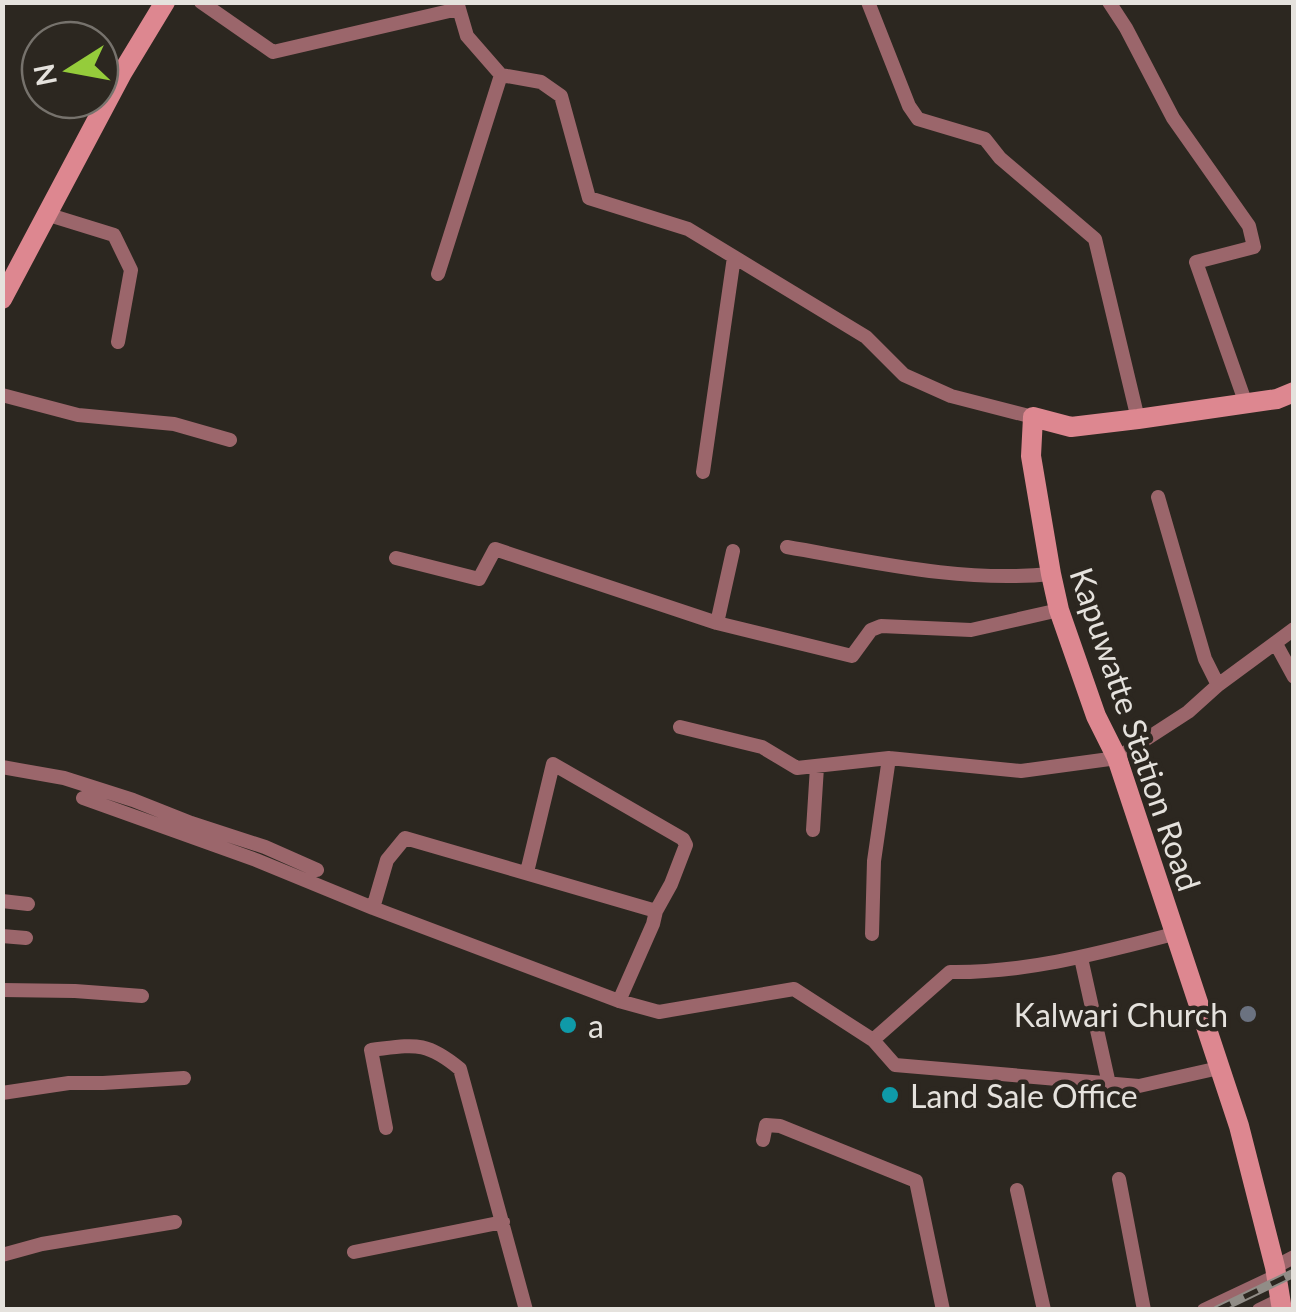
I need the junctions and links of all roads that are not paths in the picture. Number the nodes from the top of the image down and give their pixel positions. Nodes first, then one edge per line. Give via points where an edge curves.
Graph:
1 (165, 2) edge
2 (201, 2) edge
3 (868, 2) edge
4 (1109, 2) edge
5 (458, 6) edge
6 (501, 75) junction
7 (46, 214) junction
8 (734, 257) junction
9 (438, 274) dead end
10 (2, 300) edge
11 (118, 342) dead end
12 (1294, 392) edge
13 (2, 395) edge
14 (1246, 404) junction
15 (1033, 416) junction
16 (1138, 420) junction
17 (230, 440) dead end
18 (703, 472) dead end
19 (1158, 497) dead end
20 (787, 547) dead end
21 (733, 551) dead end
22 (396, 558) dead end
23 (1051, 574) junction
24 (1059, 610) junction
25 (717, 623) junction
26 (1294, 629) edge
27 (1276, 644) junction
28 (1294, 677) edge
29 (1218, 685) junction
30 (680, 727) dead end
31 (888, 758) junction
32 (1116, 758) junction
33 (2, 767) edge
34 (817, 767) junction
35 (83, 798) dead end
36 (813, 830) dead end
37 (317, 870) dead end
38 (527, 872) junction
39 (2, 901) edge
40 (28, 904) dead end
41 (373, 908) junction
42 (656, 911) junction
43 (872, 934) dead end
44 (1174, 934) junction
45 (2, 936) edge
46 (26, 938) dead end
47 (1081, 958) junction
48 (2, 990) edge
49 (142, 996) dead end
50 (619, 1001) junction
51 (873, 1040) junction
52 (1219, 1068) junction
53 (184, 1078) dead end
54 (1109, 1084) junction
55 (2, 1092) edge
56 (386, 1128) dead end
57 (763, 1140) dead end
58 (1119, 1179) dead end
59 (1017, 1190) dead end
60 (175, 1222) dead end
61 (503, 1222) junction
62 (354, 1252) dead end
63 (2, 1255) edge
64 (1281, 1267) edge
65 (1281, 1305) edge
66 (526, 1310) edge
67 (943, 1310) edge
68 (1044, 1310) edge
69 (1144, 1310) edge
70 (1204, 1310) edge
71 (1258, 1310) edge

1 - 7 street
2 - 5 street via 273,52
3 - 16 street via 918,119 985,139 1095,239
4 - 14 street via 1173,118 1249,226 1254,248 1196,262
5 - 6 street via 467,36
6 - 8 street via 541,82 561,96 589,198 688,229
6 - 9 street
7 - 10 street
7 - 11 street via 114,235 131,270
8 - 15 street via 866,337 904,374 952,396
8 - 18 street
12 - 14 street
13 - 17 street
14 - 16 street
15 - 16 street via 1071,426
15 - 23 street, Kapuwatte Station Road via 1031,456
19 - 29 street
20 - 23 street via 956,576
21 - 25 street
22 - 25 street via 478,579 495,549
23 - 24 street, Kapuwatte Station Road
24 - 25 street via 972,630 880,626 852,656
24 - 32 street, Kapuwatte Station Road
26 - 27 street
27 - 28 street
27 - 29 street
29 - 32 street
30 - 34 street via 762,746 798,768
31 - 32 street via 1021,771
31 - 34 street
31 - 43 street
32 - 44 street, Kapuwatte Station Road
33 - 37 street via 132,800
34 - 36 street
35 - 41 street
38 - 41 street via 405,838 387,860
38 - 42 street
38 - 42 street via 553,764 683,839 672,884
39 - 40 street
41 - 50 street
42 - 50 street
44 - 47 street
44 - 52 street, Kapuwatte Station Road
45 - 46 street
47 - 51 street via 950,972
47 - 54 street
48 - 49 street
50 - 51 street via 658,1012 794,989
51 - 54 street via 895,1065
52 - 54 street via 1139,1086
52 - 64 street, Kapuwatte Station Road
53 - 55 street
56 - 61 street via 371,1050 417,1044 444,1056 460,1069
57 - 67 street via 766,1125 780,1126 916,1181
58 - 69 street
59 - 68 street
60 - 63 street
61 - 62 street
61 - 66 street
64 - 65 street, Kapuwatte Station Road
64 - 70 street
65 - 71 street

